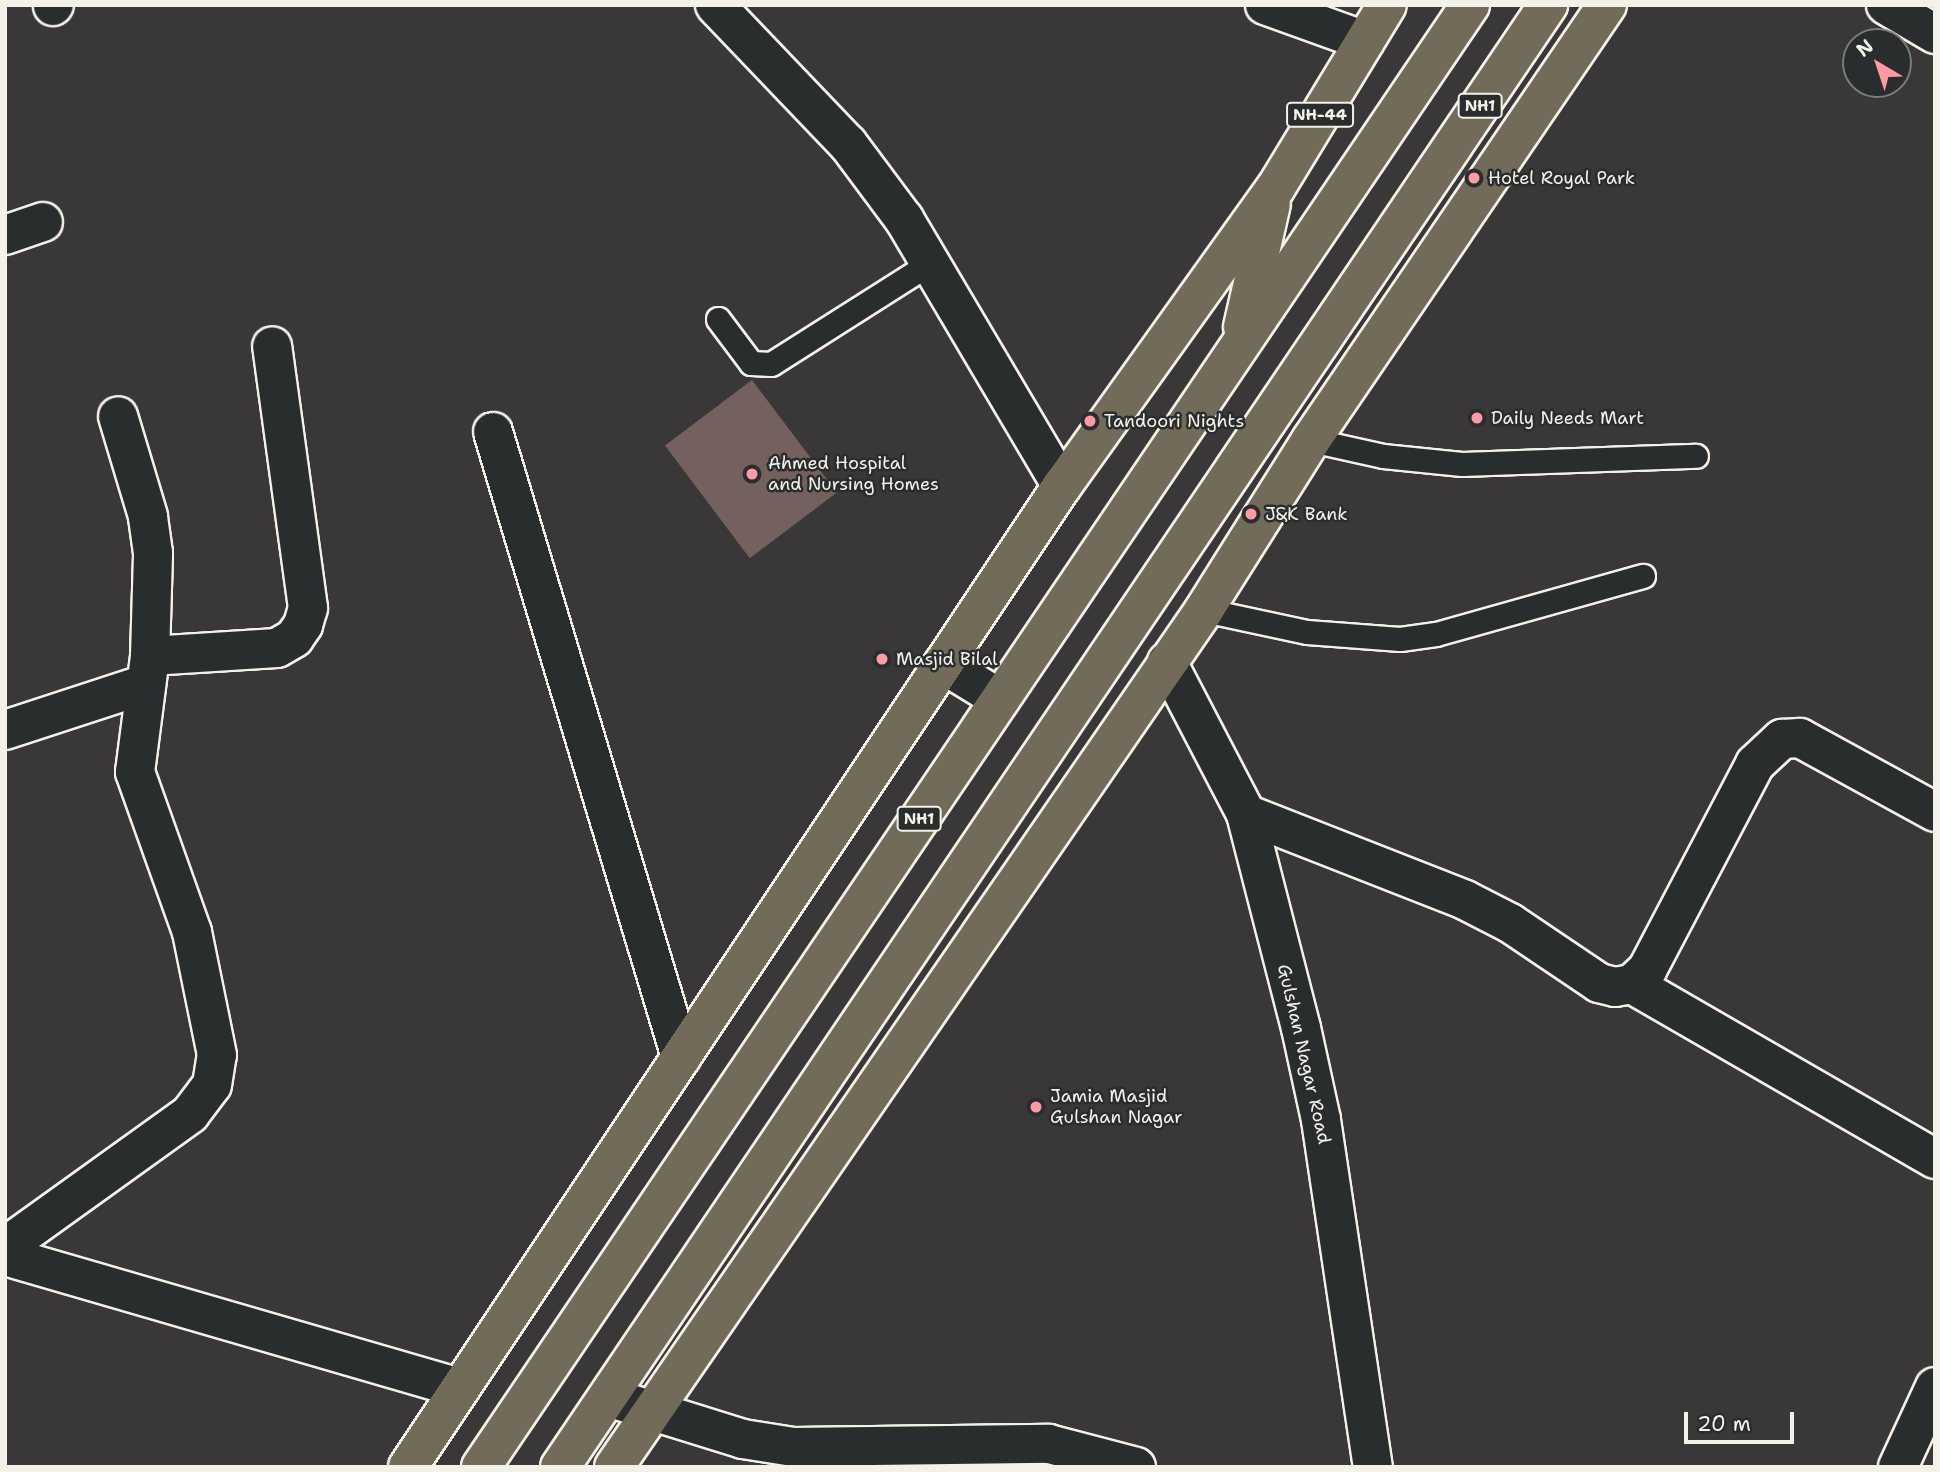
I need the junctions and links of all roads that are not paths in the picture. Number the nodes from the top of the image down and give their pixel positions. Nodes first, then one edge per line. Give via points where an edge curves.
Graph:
1 (715, 5) edge
2 (1265, 5) edge
3 (1387, 5) edge
4 (1470, 5) edge
5 (1548, 5) edge
6 (1606, 5) edge
7 (1886, 5) edge
8 (1935, 34) edge
9 (1364, 41) junction
10 (1499, 164) junction
11 (1275, 189) junction
12 (43, 222) dead end
13 (5, 235) edge
14 (932, 262) junction
15 (1344, 308) junction
16 (718, 320) dead end
17 (272, 346) dead end
18 (1238, 349) junction
19 (118, 416) dead end
20 (493, 432) dead end
21 (1311, 440) junction
22 (1696, 456) dead end
23 (1062, 486) junction
24 (1643, 576) dead end
25 (1204, 610) junction
26 (1167, 662) junction
27 (943, 664) junction
28 (148, 670) junction
29 (1000, 699) junction
30 (5, 730) edge
31 (1935, 812) edge
32 (1246, 814) junction
33 (1632, 984) junction
34 (681, 1057) junction
35 (1935, 1160) edge
36 (5, 1247) edge
37 (5, 1256) edge
38 (1935, 1387) edge
39 (460, 1388) junction
40 (608, 1398) junction
41 (652, 1412) junction
42 (408, 1467) edge
43 (481, 1467) edge
44 (560, 1467) edge
45 (614, 1467) edge
46 (1136, 1467) edge
47 (1373, 1467) edge
48 (1898, 1467) edge

1 - 14 street via 848,144
2 - 9 street
3 - 9 highway
4 - 18 highway, NH1
5 - 15 highway, NH1
6 - 10 highway
7 - 8 street
9 - 11 highway, NH-44
10 - 15 highway
10 - 21 highway
11 - 18 highway
11 - 23 highway
12 - 13 street
14 - 16 lane via 771,364 751,363
14 - 23 street
15 - 40 highway, NH1
17 - 28 street via 308,608 303,625 294,638 276,648
18 - 29 highway, NH1
19 - 28 street via 151,541
20 - 34 street
21 - 22 lane via 1383,456 1462,464
21 - 25 highway
23 - 27 highway
24 - 25 lane via 1436,634 1401,639 1307,632
25 - 26 highway
26 - 32 street, Gulshan Nagar Road
26 - 41 highway
27 - 29 street
27 - 34 highway
28 - 30 street
28 - 36 street via 135,772 191,932 217,1055 212,1085 190,1114
29 - 43 highway, NH1
31 - 33 street via 1800,738 1782,739 1755,764 1647,970
32 - 33 street via 1465,900 1510,923 1599,983 1615,988
32 - 47 street, Gulshan Nagar Road via 1321,1120
33 - 35 street
34 - 39 highway
37 - 39 street
38 - 48 street
39 - 42 highway
40 - 41 street
40 - 44 highway, NH1
41 - 45 highway
41 - 46 street via 743,1440 793,1447 1049,1444

